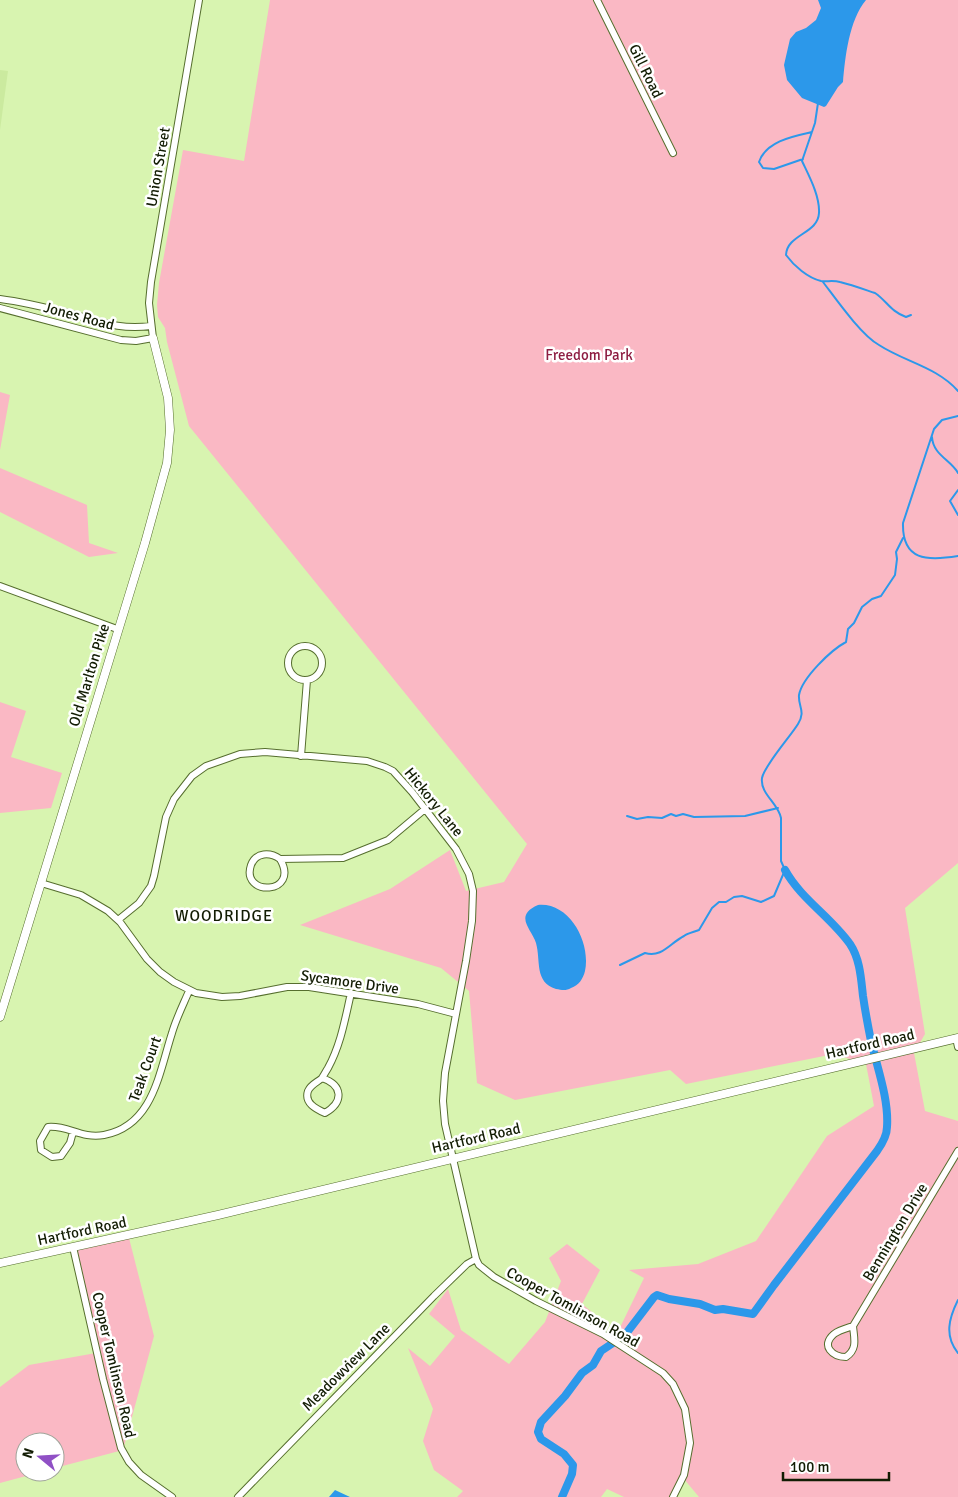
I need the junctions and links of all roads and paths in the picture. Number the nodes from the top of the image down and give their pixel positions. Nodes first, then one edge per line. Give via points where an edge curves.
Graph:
1 (199, 0) edge
2 (597, 0) edge
3 (673, 153) dead end
4 (0, 299) edge
5 (0, 308) edge
6 (151, 326) junction
7 (153, 338) junction
8 (0, 586) edge
9 (117, 629) junction
10 (307, 680) junction
11 (301, 756) junction
12 (426, 809) junction
13 (280, 859) junction
14 (40, 883) junction
15 (118, 920) junction
16 (189, 991) junction
17 (352, 993) junction
18 (456, 1014) junction
19 (0, 1017) edge
20 (957, 1038) edge
21 (958, 1047) edge
22 (322, 1078) junction
23 (73, 1132) junction
24 (958, 1151) edge
25 (454, 1157) junction
26 (73, 1247) junction
27 (476, 1259) junction
28 (0, 1263) edge
29 (853, 1326) junction
30 (172, 1497) edge
31 (238, 1497) edge
32 (673, 1497) edge

1 - 6 street, Union Street via 151,282
2 - 3 street, Gill Road
4 - 6 street, Jones Road via 70,313 118,327
5 - 7 street, Jones Road via 121,340
6 - 7 street, Union Street
7 - 9 street, Old Marlton Pike via 168,398 170,446 148,534
8 - 9 street
9 - 14 street, Old Marlton Pike
10 - 10 street via 316,676 322,659 316,650 308,646 298,647 288,663 290,672 297,679
10 - 11 street
11 - 12 street, Hickory Lane via 358,760 385,766 399,777
11 - 15 street, Hickory Lane via 257,752 240,754 206,766 192,776 174,799 166,817 151,886 139,902
12 - 13 street via 388,840 343,858
12 - 18 street, Hickory Lane via 461,857 473,892 472,920
13 - 13 street via 273,854 257,857 250,872 252,880 266,889 275,887 285,874
14 - 15 street, Sycamore Drive via 88,898
14 - 19 street, Old Marlton Pike
15 - 16 street, Sycamore Drive via 147,959
16 - 17 street, Sycamore Drive via 222,997 292,986
16 - 23 street, Teak Court via 144,1111 113,1133 97,1136
17 - 18 street, Sycamore Drive
17 - 22 street via 340,1043
18 - 25 street, Hickory Lane via 443,1093 444,1115
20 - 21 street
20 - 25 street, Hartford Road
22 - 22 street via 308,1091 308,1099 316,1109 325,1113 338,1104 338,1094 331,1081
23 - 23 street, Teak Court via 57,1126 48,1127 40,1141 41,1150 52,1157 61,1156
24 - 29 street, Bennington Drive
25 - 26 street, Hartford Road
25 - 27 street
26 - 28 street, Hartford Road
26 - 30 street, Cooper Tomlinson Road via 121,1448 140,1475
27 - 31 street, Meadowview Lane via 439,1290
27 - 32 street, Cooper Tomlinson Road via 494,1277 603,1334 663,1373 673,1384 685,1409 690,1443 684,1475
29 - 29 street via 855,1347 851,1354 846,1357 835,1355 829,1350 830,1338 836,1332

